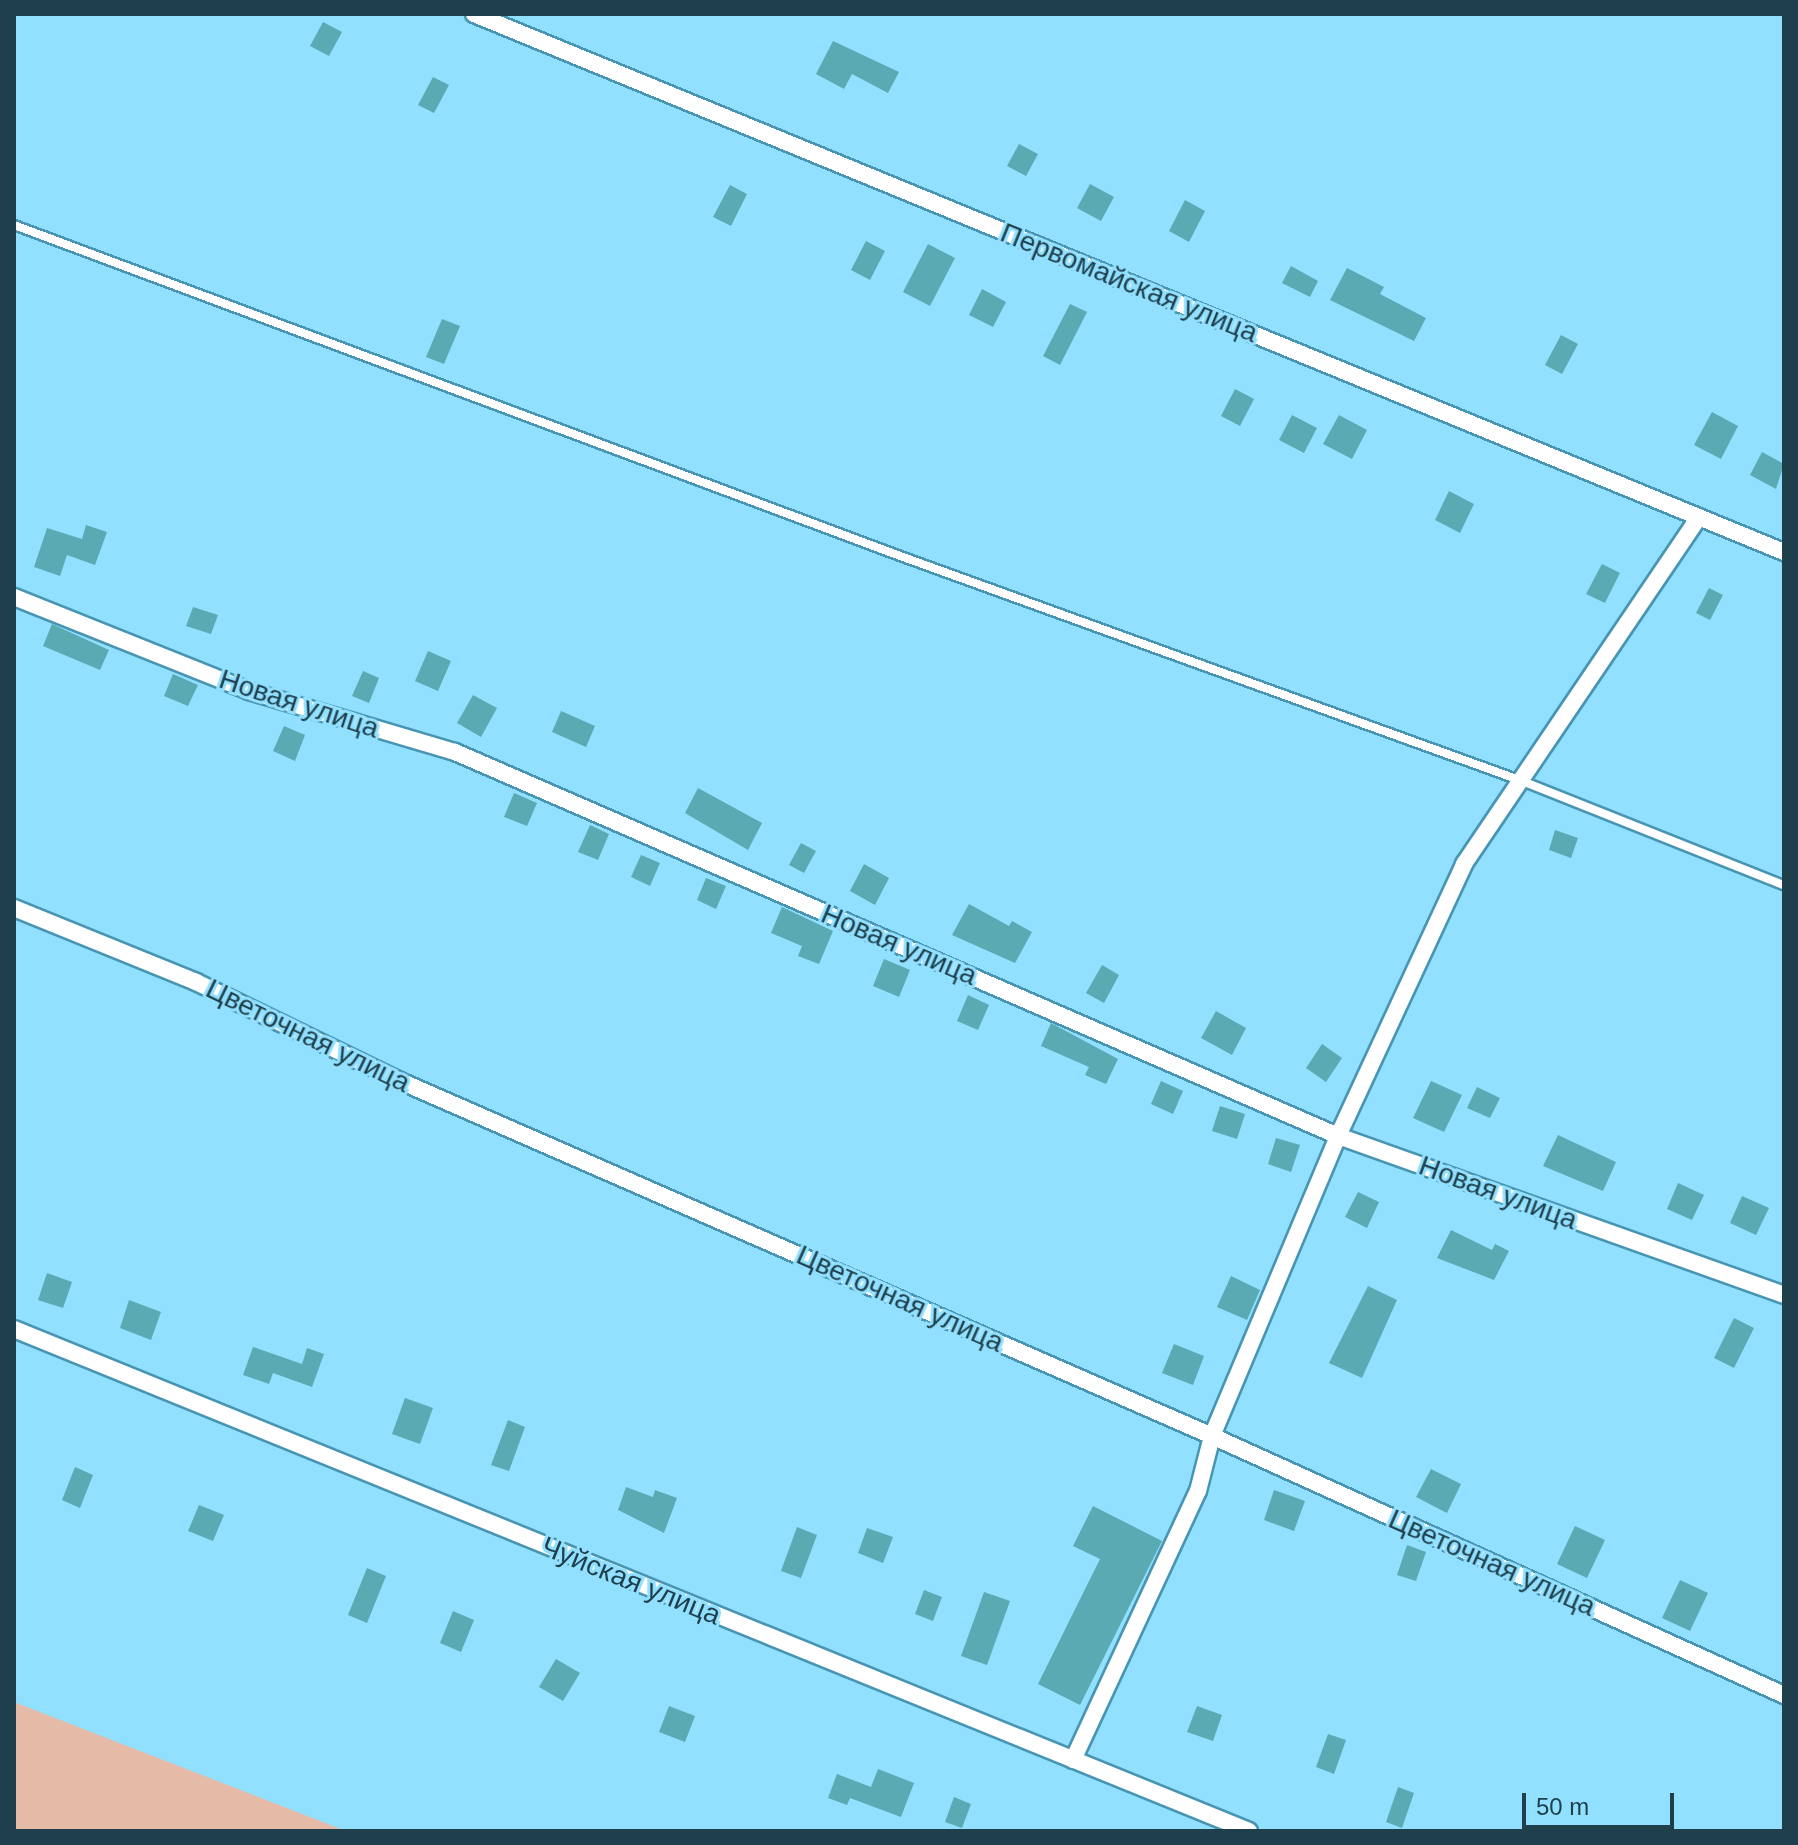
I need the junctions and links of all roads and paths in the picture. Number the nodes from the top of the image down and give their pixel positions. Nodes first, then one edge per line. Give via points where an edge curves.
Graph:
1 (474, 14) edge
2 (14, 225) edge
3 (1699, 517) junction
4 (1784, 552) edge
5 (14, 597) edge
6 (1522, 781) junction
7 (1784, 885) edge
8 (14, 908) edge
9 (1338, 1136) junction
10 (1784, 1295) edge
11 (14, 1329) edge
12 (1212, 1436) junction
13 (1784, 1695) edge
14 (1073, 1760) junction
15 (1249, 1831) edge

1 - 3 street, Первомайская улица
2 - 6 lane
3 - 4 street, Первомайская улица
3 - 6 street
5 - 9 street, Новая улица via 249,691 455,752
6 - 7 lane
6 - 9 street via 1464,864
8 - 12 street, Цветочная улица via 196,982 400,1081
9 - 10 street, Новая улица
9 - 12 street
11 - 14 street, Чуйская улица
12 - 13 street, Цветочная улица
12 - 14 street via 1198,1491
14 - 15 street, Чуйская улица

